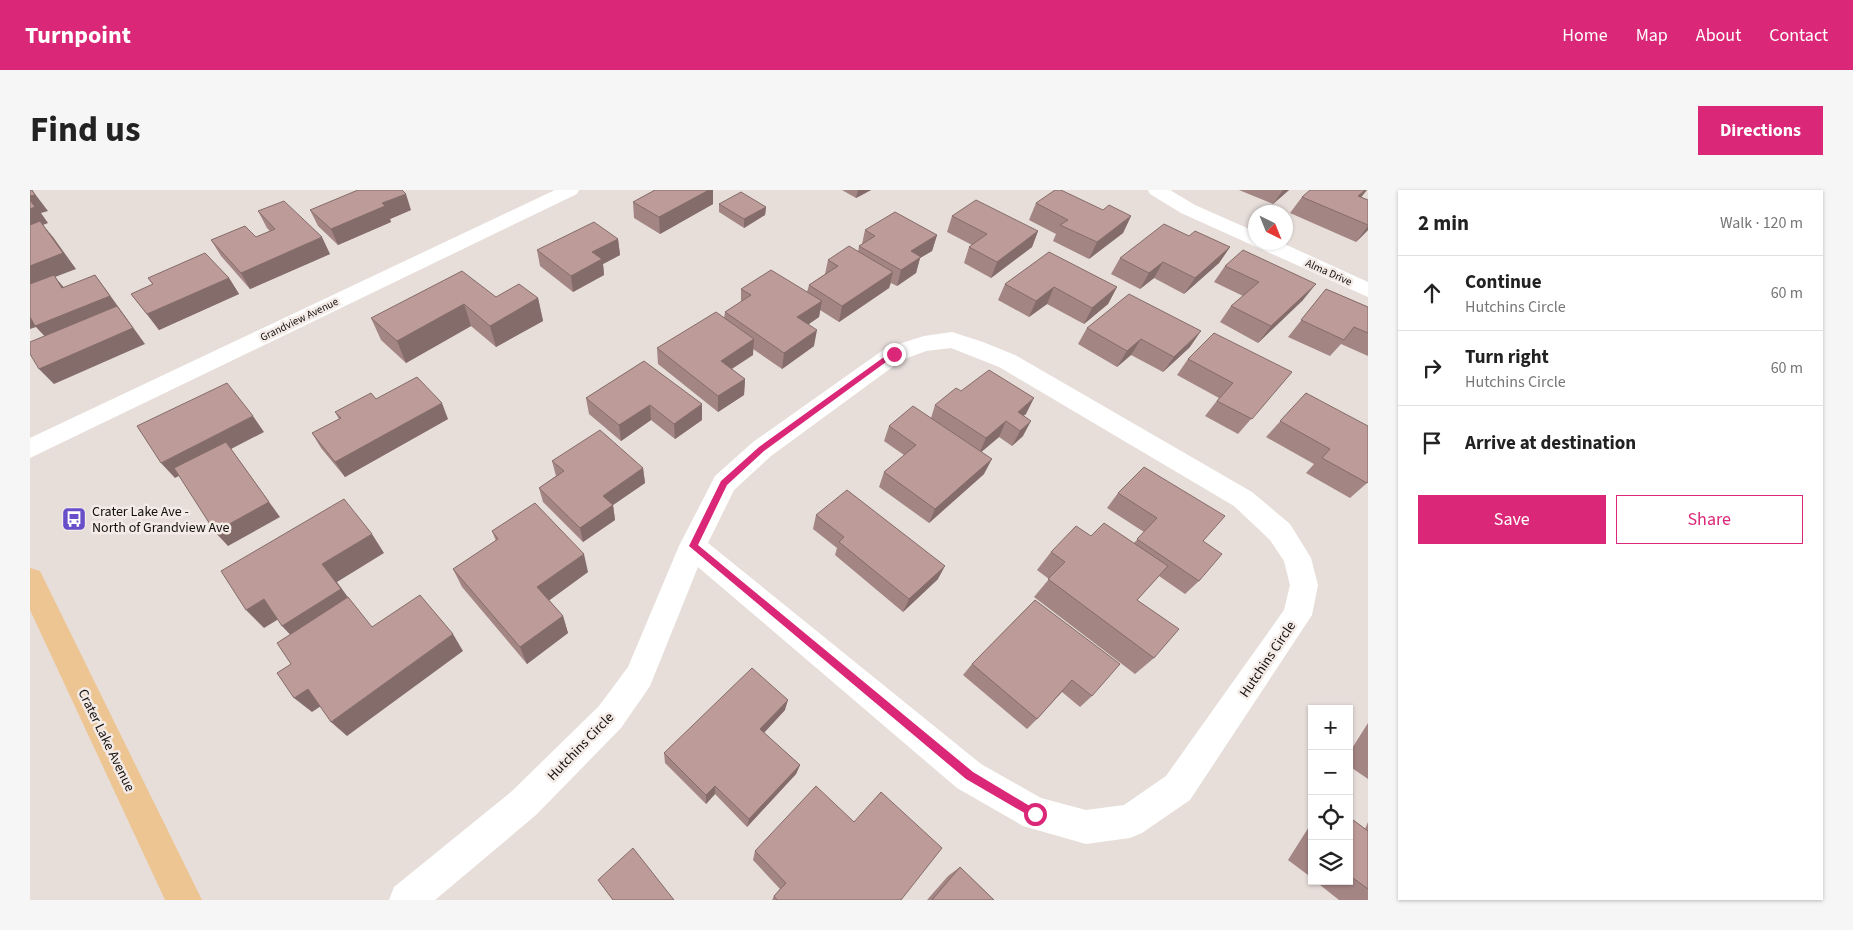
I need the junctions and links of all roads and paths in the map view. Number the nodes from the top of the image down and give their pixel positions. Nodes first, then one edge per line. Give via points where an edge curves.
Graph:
1 (570, 190) edge
2 (1157, 190) edge
3 (1248, 235) edge
4 (1280, 250) edge
5 (1368, 290) edge
6 (30, 449) edge
7 (693, 546) junction
8 (30, 580) edge
9 (184, 900) edge
10 (407, 900) edge

1 - 6 street, Grandview Avenue
2 - 3 street via 1188,209
4 - 5 street, Alma Drive
7 - 7 street, Hutchins Circle via 724,484 762,449 894,354 924,344 952,340 1007,361 1243,500 1280,532 1297,558 1304,585 1297,615 1178,788 1130,821 1086,827 1035,814 969,776
7 - 10 street, Hutchins Circle via 638,676 610,717 524,803
8 - 9 main road, Crater Lake Avenue

